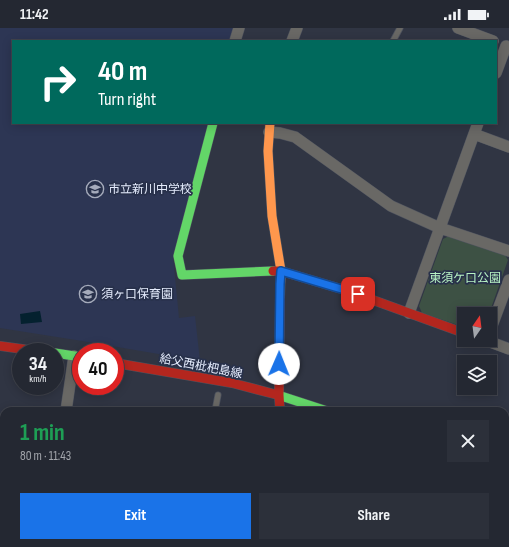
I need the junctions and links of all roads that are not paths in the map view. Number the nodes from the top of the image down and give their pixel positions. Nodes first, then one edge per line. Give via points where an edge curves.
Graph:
1 (239, 28) edge
2 (297, 28) edge
3 (400, 28) edge
4 (462, 29) edge
5 (235, 40) edge
6 (292, 40) edge
7 (394, 40) edge
8 (490, 40) edge
9 (504, 45) edge
10 (497, 70) edge
11 (213, 124) edge
12 (478, 124) edge
13 (270, 128) edge
14 (474, 134) junction
15 (509, 147) edge
16 (440, 228) junction
17 (509, 251) edge
18 (281, 271) junction
19 (509, 280) edge
20 (497, 312) edge
21 (409, 313) junction
22 (457, 330) edge
23 (497, 343) edge
24 (0, 346) edge
25 (12, 348) edge
26 (509, 349) edge
27 (124, 365) edge
28 (72, 384) edge
29 (279, 394) junction
30 (218, 396) dead end
31 (67, 407) edge
32 (216, 407) edge
33 (280, 407) edge
34 (316, 407) edge

1 - 5 street
2 - 6 street
3 - 7 lane
4 - 8 street
9 - 10 street
11 - 18 street via 178,256 182,275
12 - 14 street
13 - 16 street via 295,136 391,206
13 - 18 street via 268,151 272,216
14 - 15 street
14 - 16 street
16 - 17 street
16 - 21 street
18 - 21 street
18 - 29 street
19 - 20 street
21 - 22 street
23 - 26 street
24 - 25 street
27 - 29 street, 給父西枇杷島線 via 232,383
28 - 31 street
29 - 33 street
29 - 34 street, 給父西枇杷島線
30 - 32 lane

